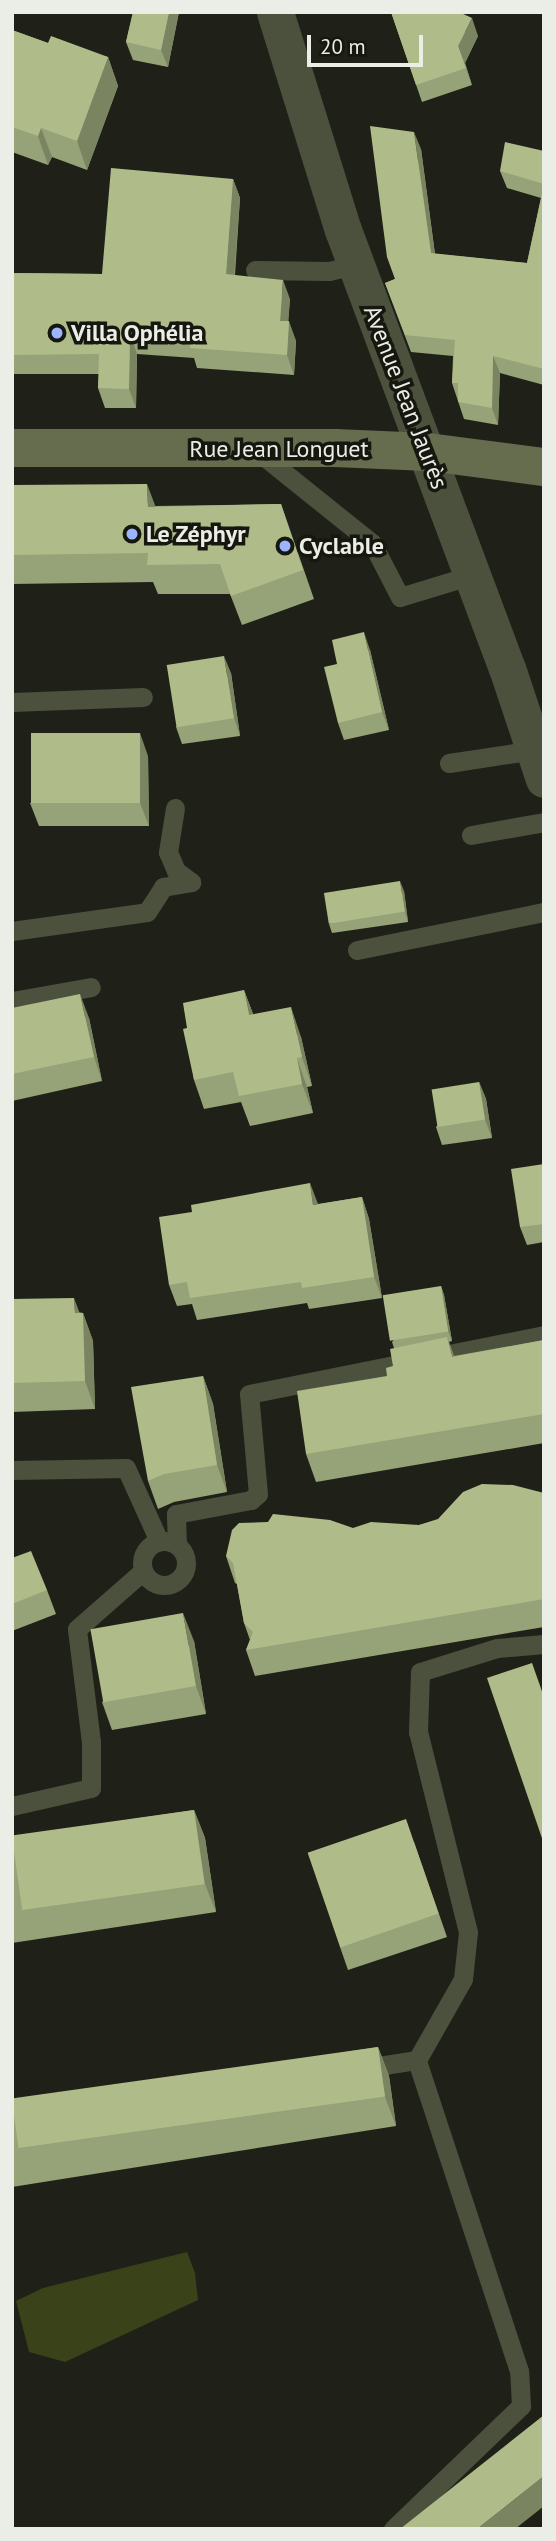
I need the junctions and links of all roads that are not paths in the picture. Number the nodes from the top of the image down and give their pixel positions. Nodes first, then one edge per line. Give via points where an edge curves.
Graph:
1 (275, 12) edge
2 (356, 265) junction
3 (255, 270) dead end
4 (12, 448) edge
5 (253, 449) junction
6 (428, 452) junction
7 (544, 467) edge
8 (472, 575) junction
9 (144, 697) dead end
10 (12, 702) edge
11 (449, 763) dead end
12 (539, 764) edge
13 (175, 808) dead end
14 (544, 822) edge
15 (471, 835) dead end
16 (544, 912) edge
17 (12, 931) edge
18 (358, 950) dead end
19 (91, 987) dead end
20 (12, 1001) edge
21 (544, 1335) edge
22 (12, 1470) edge
23 (168, 1543) junction
24 (143, 1571) junction
25 (544, 1644) edge
26 (12, 1806) edge
27 (417, 2060) junction
28 (336, 2072) edge
29 (393, 2529) edge

1 - 2 street, Avenue Jean Jaurès
2 - 3 lane via 329,271
2 - 6 street, Avenue Jean Jaurès
4 - 5 street, Rue Jean Longuet
5 - 6 street, Rue Jean Longuet
5 - 8 lane via 372,543 400,597
6 - 7 street, Rue Jean Longuet
6 - 8 street, Avenue Jean Jaurès
8 - 12 street, Avenue Jean Jaurès
9 - 10 lane
11 - 12 lane
13 - 17 lane via 168,852 176,871 191,882 163,887 147,912
14 - 15 lane
16 - 18 lane
19 - 20 lane
21 - 23 lane via 249,1394 258,1494 251,1500 176,1514
22 - 23 lane via 126,1468
23 - 24 lane via 144,1552
23 - 24 lane via 186,1561 181,1578 173,1584 157,1585
24 - 26 lane via 77,1629 92,1788
25 - 27 lane via 497,1648 420,1672 418,1732 468,1932 463,1979
27 - 28 lane
27 - 29 lane via 519,2371 521,2406

